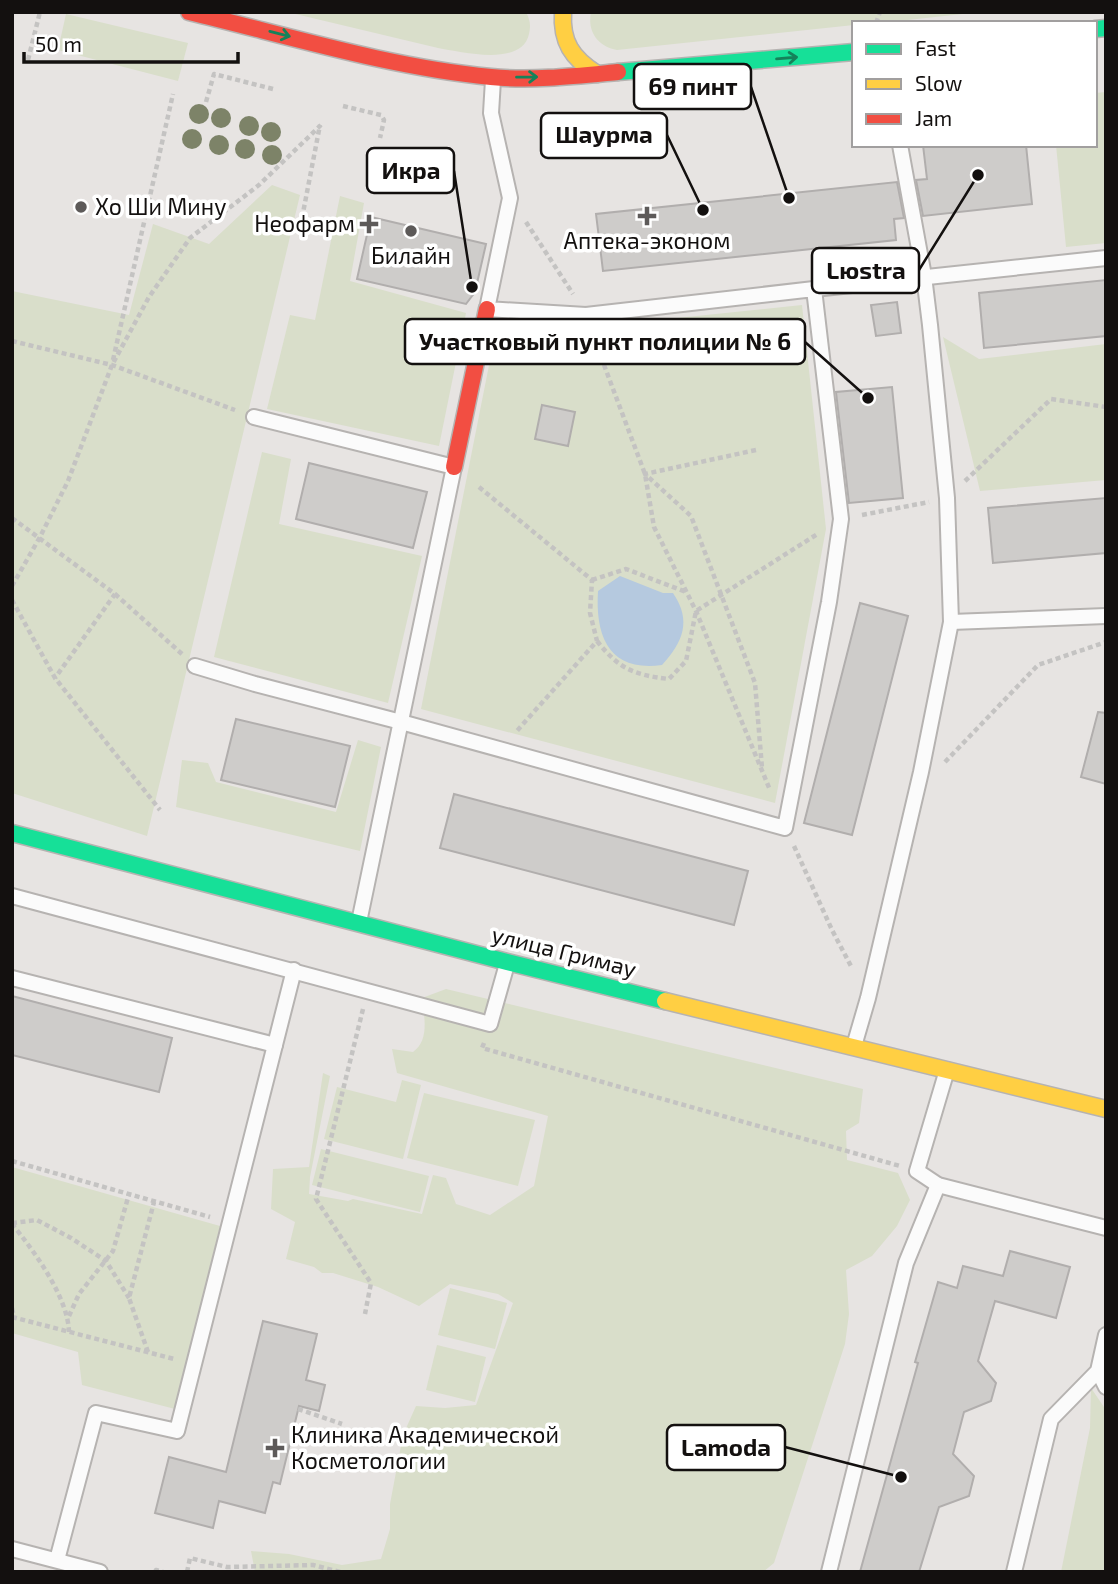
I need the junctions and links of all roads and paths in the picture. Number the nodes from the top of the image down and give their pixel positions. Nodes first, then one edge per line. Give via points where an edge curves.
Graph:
1 (40, 12) edge
2 (190, 12) edge
3 (563, 12) edge
4 (852, 52) edge
5 (27, 60) dead end
6 (597, 74) junction
7 (493, 77) junction
8 (273, 89) dead end
9 (173, 94) dead end
10 (206, 102) dead end
11 (343, 106) dead end
12 (380, 138) dead end
13 (900, 147) edge
14 (510, 198) junction
15 (302, 218) dead end
16 (1106, 258) edge
17 (923, 276) junction
18 (814, 289) junction
19 (487, 309) junction
20 (586, 315) junction
21 (12, 341) edge
22 (112, 365) junction
23 (1106, 407) edge
24 (254, 417) joint
25 (755, 450) dead end
26 (454, 467) junction
27 (645, 474) junction
28 (947, 498) junction
29 (12, 518) edge
30 (841, 519) junction
31 (40, 537) junction
32 (592, 580) junction
33 (12, 586) edge
34 (686, 592) junction
35 (115, 594) junction
36 (721, 596) junction
37 (12, 600) edge
38 (696, 611) junction
39 (1106, 616) edge
40 (951, 622) junction
41 (597, 640) junction
42 (1106, 642) edge
43 (195, 666) joint
44 (55, 678) junction
45 (401, 722) junction
46 (500, 749) junction
47 (763, 772) junction
48 (921, 772) junction
49 (771, 793) dead end
50 (160, 810) dead end
51 (785, 828) junction
52 (12, 833) edge
53 (12, 896) edge
54 (358, 924) junction
55 (507, 962) junction
56 (294, 970) junction
57 (12, 978) edge
58 (368, 991) junction
59 (868, 998) junction
60 (490, 1024) junction
61 (275, 1045) junction
62 (854, 1046) junction
63 (947, 1069) junction
64 (1106, 1109) edge
65 (12, 1161) edge
66 (918, 1171) junction
67 (938, 1185) junction
68 (129, 1194) junction
69 (154, 1202) junction
70 (231, 1223) junction
71 (12, 1224) edge
72 (1106, 1228) edge
73 (106, 1261) junction
74 (129, 1298) junction
75 (12, 1308) edge
76 (365, 1314) dead end
77 (69, 1316) junction
78 (13, 1317) edge
79 (69, 1332) junction
80 (1106, 1335) edge
81 (148, 1353) junction
82 (194, 1365) junction
83 (1098, 1371) junction
84 (1106, 1387) edge
85 (298, 1409) dead end
86 (342, 1424) dead end
87 (12, 1549) edge
88 (58, 1560) junction
89 (226, 1569) edge
90 (100, 1572) edge
91 (155, 1572) edge
92 (163, 1572) edge
93 (187, 1572) edge
94 (340, 1572) edge
95 (829, 1572) edge
96 (1014, 1572) edge

1 - 5 path
2 -> 7 street via 420,68
3 - 6 street via 566,46 579,64
6 -> 4 street
7 -> 6 street
7 - 14 lane via 491,113
8 - 10 path via 214,74
9 - 22 path
11 - 12 path via 381,115
13 - 17 lane
14 - 19 lane
14 - 20 path
15 - 22 path via 321,125 259,184 190,238 149,298
16 - 17 lane
17 - 18 lane
17 - 28 lane
18 - 20 lane
18 - 30 lane
19 - 20 lane
19 - 26 street
20 - 27 path
21 - 22 path
22 - 24 path
22 - 31 path via 68,481
23 - 28 path via 1051,398
24 - 26 lane
25 - 27 path
26 - 32 path
26 - 45 lane
27 - 34 path via 654,527
27 - 36 path via 691,516
28 - 30 path
28 - 40 lane
29 - 31 path
30 - 36 path
30 - 51 lane
31 - 33 path
31 - 35 path
32 - 34 path via 626,569
32 - 41 path via 590,613
34 - 38 path
35 - 43 path
35 - 44 path
36 - 38 path
36 - 47 path via 755,683
37 - 44 path
38 - 41 path via 686,661 669,679 643,676 612,661
38 - 47 path
39 - 40 lane
40 - 48 lane
41 - 46 path
42 - 48 path via 1038,665 942,766
43 - 45 lane
44 - 50 path
45 - 46 lane
45 - 54 lane
46 - 51 lane
47 - 49 path
48 - 59 lane
51 - 59 path
52 - 54 street, улица Гримау
53 - 56 lane
54 - 55 street, улица Гримау
55 - 60 lane
55 - 62 street, улица Гримау
56 - 58 lane
56 - 61 lane
57 - 61 lane
58 - 60 lane
58 - 76 path via 316,1199 371,1283
59 - 62 lane
60 - 66 path via 482,1048
61 - 70 lane
62 - 63 street, улица Гримау
63 - 64 street, улица Гримау
63 - 66 lane
65 - 68 path
66 - 67 lane
67 - 72 lane
67 - 95 lane via 906,1263
68 - 69 path
68 - 73 path
69 - 70 path
69 - 74 path
70 - 82 lane
71 - 73 path via 37,1220
71 - 77 path
73 - 74 path
73 - 77 path via 79,1294
74 - 81 path
75 - 78 path
77 - 79 path
78 - 79 path
79 - 81 path
80 - 83 lane
81 - 82 path
82 - 88 lane via 177,1432 96,1413
83 - 84 lane
83 - 96 lane via 1051,1419
85 - 86 path
87 - 88 lane
88 - 90 lane
89 - 93 path via 190,1558
89 - 94 path via 313,1565
91 - 92 path

